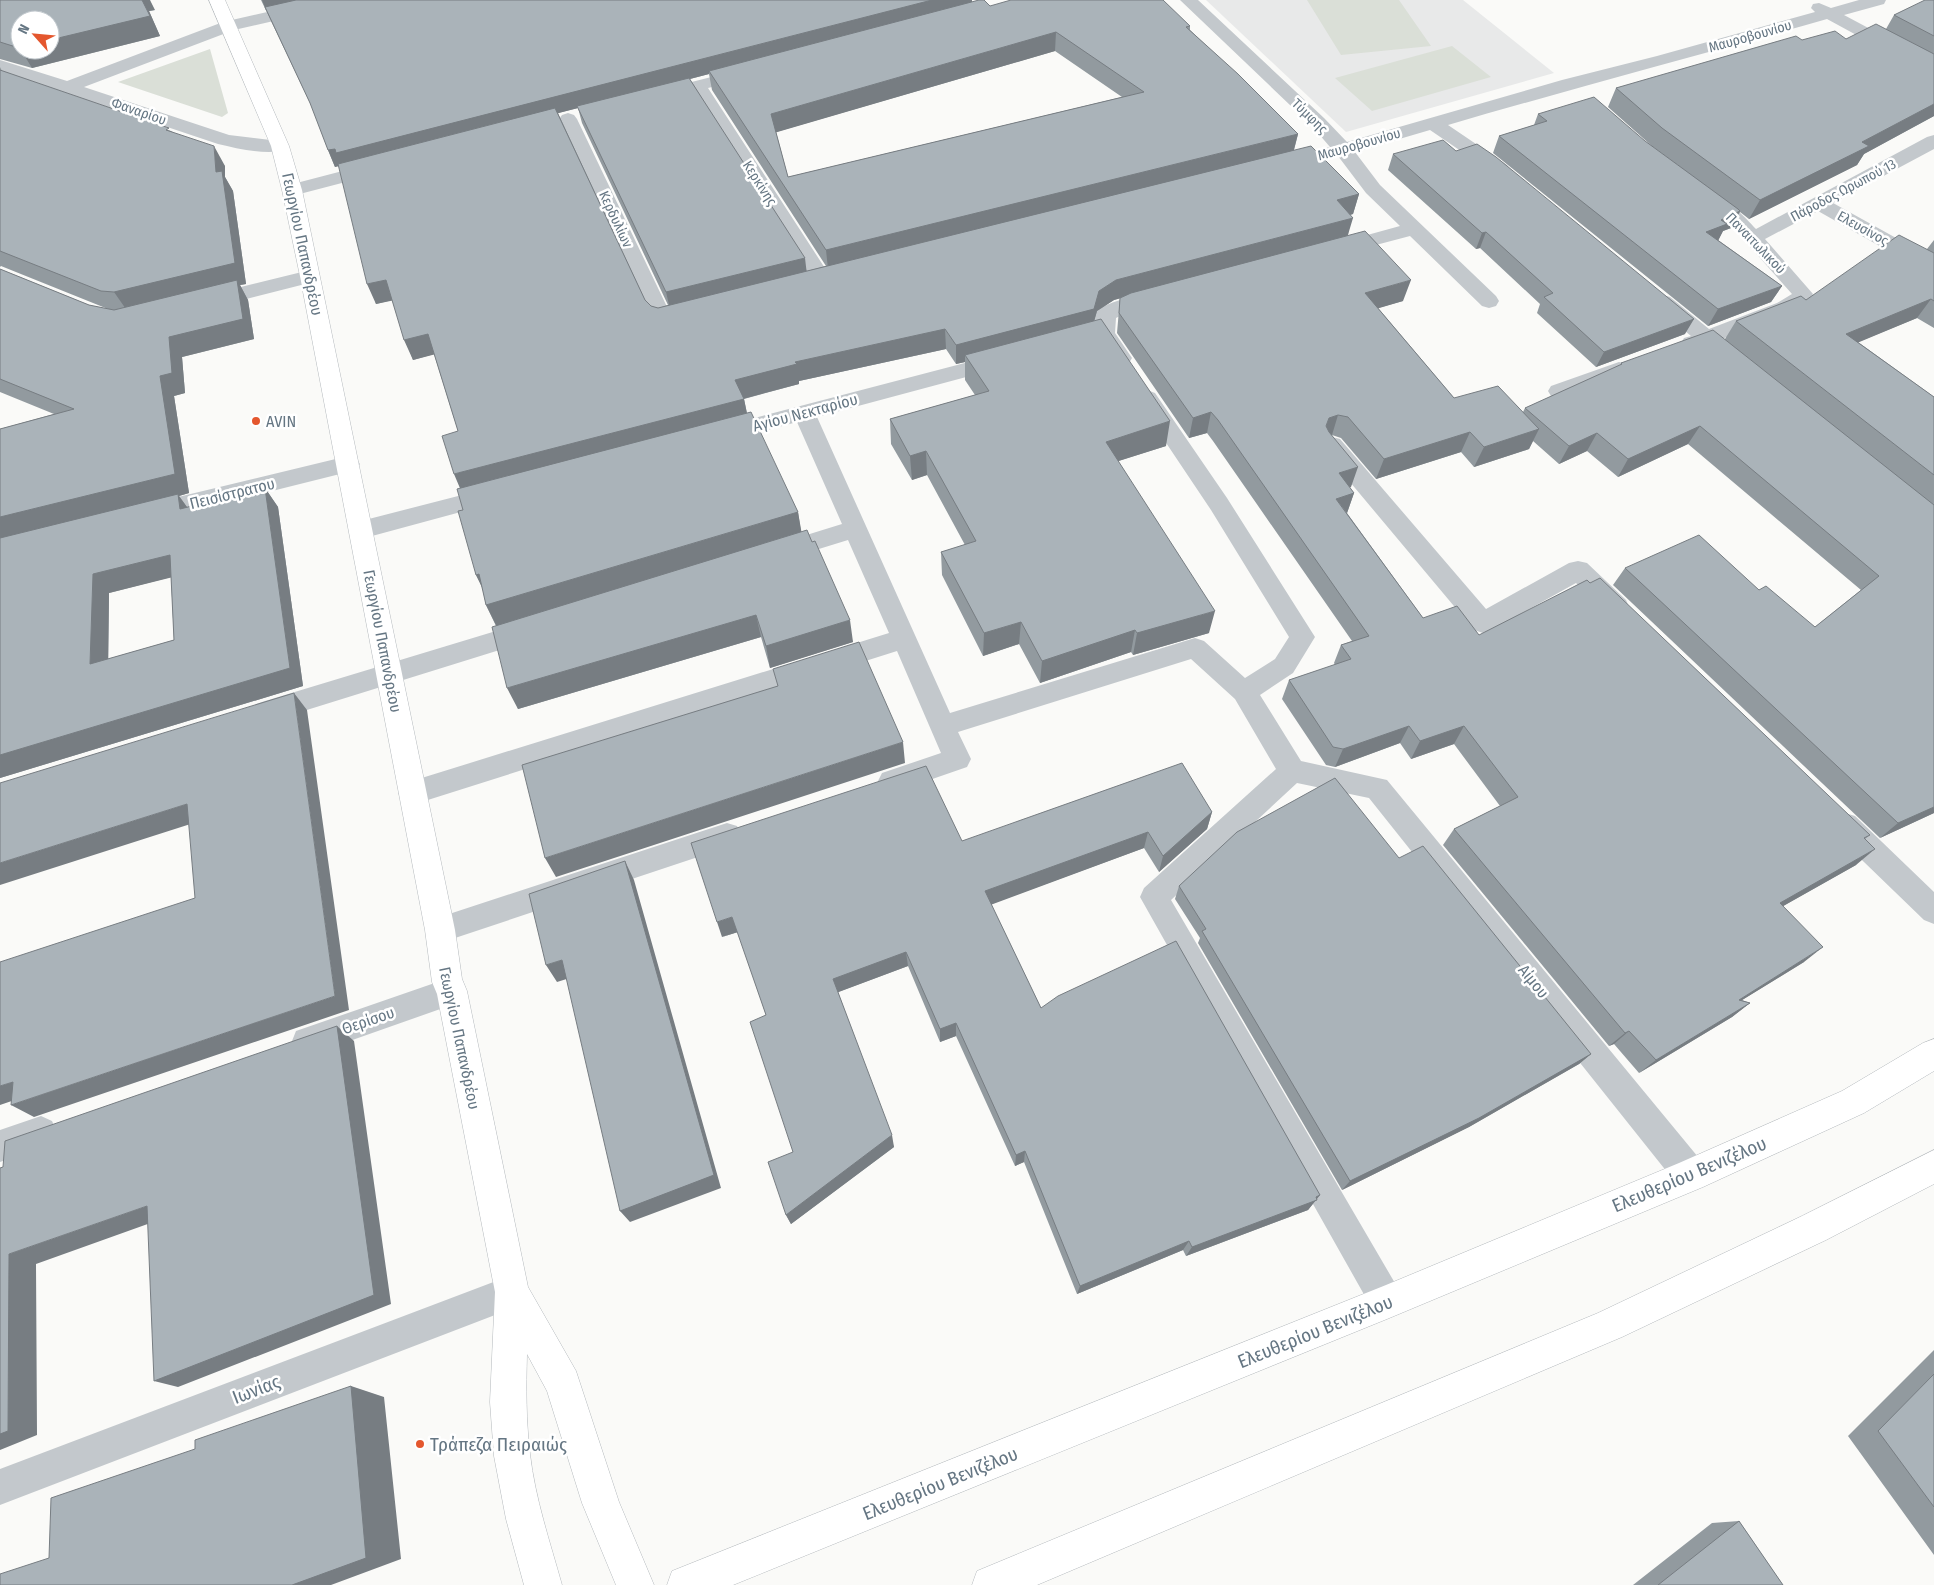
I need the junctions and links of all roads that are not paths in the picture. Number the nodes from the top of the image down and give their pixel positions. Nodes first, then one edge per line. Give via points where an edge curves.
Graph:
1 (217, 0) edge
2 (342, 0) edge
3 (1188, 0) edge
4 (1808, 0) edge
5 (1878, 0) edge
6 (1827, 14) junction
7 (229, 26) junction
8 (0, 65) edge
9 (764, 68) edge
10 (1934, 70) edge
11 (1568, 84) junction
12 (698, 86) junction
13 (68, 87) junction
14 (642, 100) edge
15 (1588, 101) edge
16 (1433, 122) junction
17 (549, 124) edge
18 (1934, 142) edge
19 (280, 146) junction
20 (1343, 149) junction
21 (397, 163) edge
22 (1266, 169) edge
23 (1513, 179) edge
24 (1691, 186) edge
25 (292, 190) junction
26 (1818, 203) junction
27 (1414, 229) junction
28 (1753, 238) junction
29 (1320, 254) edge
30 (1934, 268) edge
31 (841, 274) edge
32 (310, 276) junction
33 (822, 279) junction
34 (803, 284) edge
35 (1647, 289) edge
36 (1168, 294) edge
37 (1489, 301) dead end
38 (186, 307) edge
39 (700, 310) edge
40 (1706, 338) junction
41 (1669, 351) edge
42 (1020, 356) edge
43 (1642, 361) edge
44 (1744, 368) edge
45 (1559, 391) edge
46 (804, 412) junction
47 (698, 440) edge
48 (1332, 445) edge
49 (348, 464) junction
50 (515, 489) edge
51 (125, 519) edge
52 (856, 529) junction
53 (361, 530) junction
54 (761, 558) edge
55 (551, 624) edge
56 (1635, 624) edge
57 (903, 639) junction
58 (389, 674) junction
59 (1244, 692) junction
60 (237, 720) edge
61 (942, 726) junction
62 (1292, 771) junction
63 (873, 787) edge
64 (412, 793) junction
65 (1827, 808) edge
66 (750, 828) edge
67 (1931, 904) edge
68 (440, 930) junction
69 (452, 992) junction
70 (282, 1049) edge
71 (1934, 1054) edge
72 (66, 1123) edge
73 (0, 1146) edge
74 (1934, 1166) edge
75 (1691, 1175) junction
76 (512, 1292) junction
77 (1387, 1302) junction
78 (0, 1487) edge
79 (544, 1585) edge
80 (635, 1585) edge
81 (686, 1585) edge
82 (991, 1585) edge

1 - 7 main road, Γεωργίου Παπανδρέου
2 - 7 street
3 - 20 street, Τύμφης
4 - 6 street
5 - 6 street, Μαυροβουνίου
6 - 10 street
6 - 11 street, Μαυροβουνίου
7 - 13 street
7 - 19 main road, Γεωργίου Παπανδρέου
8 - 13 street, Φαναρίου
9 - 12 street
11 - 15 street
11 - 16 street, Μαυροβουνίου
12 - 14 street
12 - 33 street, Κερκίνης
13 - 19 street, Φαναρίου via 224,140
16 - 20 street, Μαυροβουνίου
16 - 23 street
17 - 39 street, Κερδυλίων via 578,117 663,319
18 - 26 street, Πάροδος Ωρωπού 13
19 - 25 main road, Γεωργίου Παπανδρέου
20 - 22 street, Μαυροβουνίου
20 - 27 street, Τύμφης via 1373,189
21 - 25 street
24 - 28 street, Παναιτωλικού via 1737,220
25 - 32 main road, Γεωργίου Παπανδρέου
26 - 28 street, Πάροδος Ωρωπού 13
26 - 30 street, Ελευσίνος
27 - 29 street
27 - 37 street, Τύμφης
28 - 40 street, Παναιτωλικού via 1802,292 1800,300
31 - 33 street
32 - 38 street
32 - 49 main road, Γεωργίου Παπανδρέου
33 - 34 street
35 - 40 street
36 - 59 street via 1106,314 1095,336 1134,378 1219,504 1302,637 1284,666
40 - 41 street
40 - 44 street
42 - 46 street, Αγίου Νεκταρίου
43 - 45 street
46 - 47 street, Αγίου Νεκταρίου
46 - 52 street
48 - 56 street via 1483,623 1578,570
49 - 51 street, Πεισίστρατου
49 - 53 main road, Γεωργίου Παπανδρέου
50 - 53 street
52 - 54 street
52 - 57 street
53 - 58 main road, Γεωργίου Παπανδρέου
55 - 58 street
57 - 61 street
57 - 64 street
58 - 60 street
58 - 64 main road, Γεωργίου Παπανδρέου
59 - 61 street via 1195,648
59 - 62 street
61 - 63 street via 957,759
62 - 75 street, Αίμου via 1377,788
62 - 77 street via 1154,897
64 - 68 main road, Γεωργίου Παπανδρέου
65 - 67 street
66 - 68 street
68 - 69 main road, Γεωργίου Παπανδρέου via 447,982
69 - 70 street, Θερίσου
69 - 76 main road, Γεωργίου Παπανδρέου
71 - 75 main road, Ελευθερίου Βενιζέλου via 1853,1102
72 - 73 street
74 - 82 main road via 1814,1228 1610,1325
75 - 77 main road, Ελευθερίου Βενιζέλου
76 - 78 street, Ιωνίας
76 - 79 main road, Γεωργίου Παπανδρέου via 508,1402 512,1456 525,1519
76 - 80 main road, Γεωργίου Παπανδρέου via 563,1384 601,1503
77 - 81 main road, Ελευθερίου Βενιζέλου

